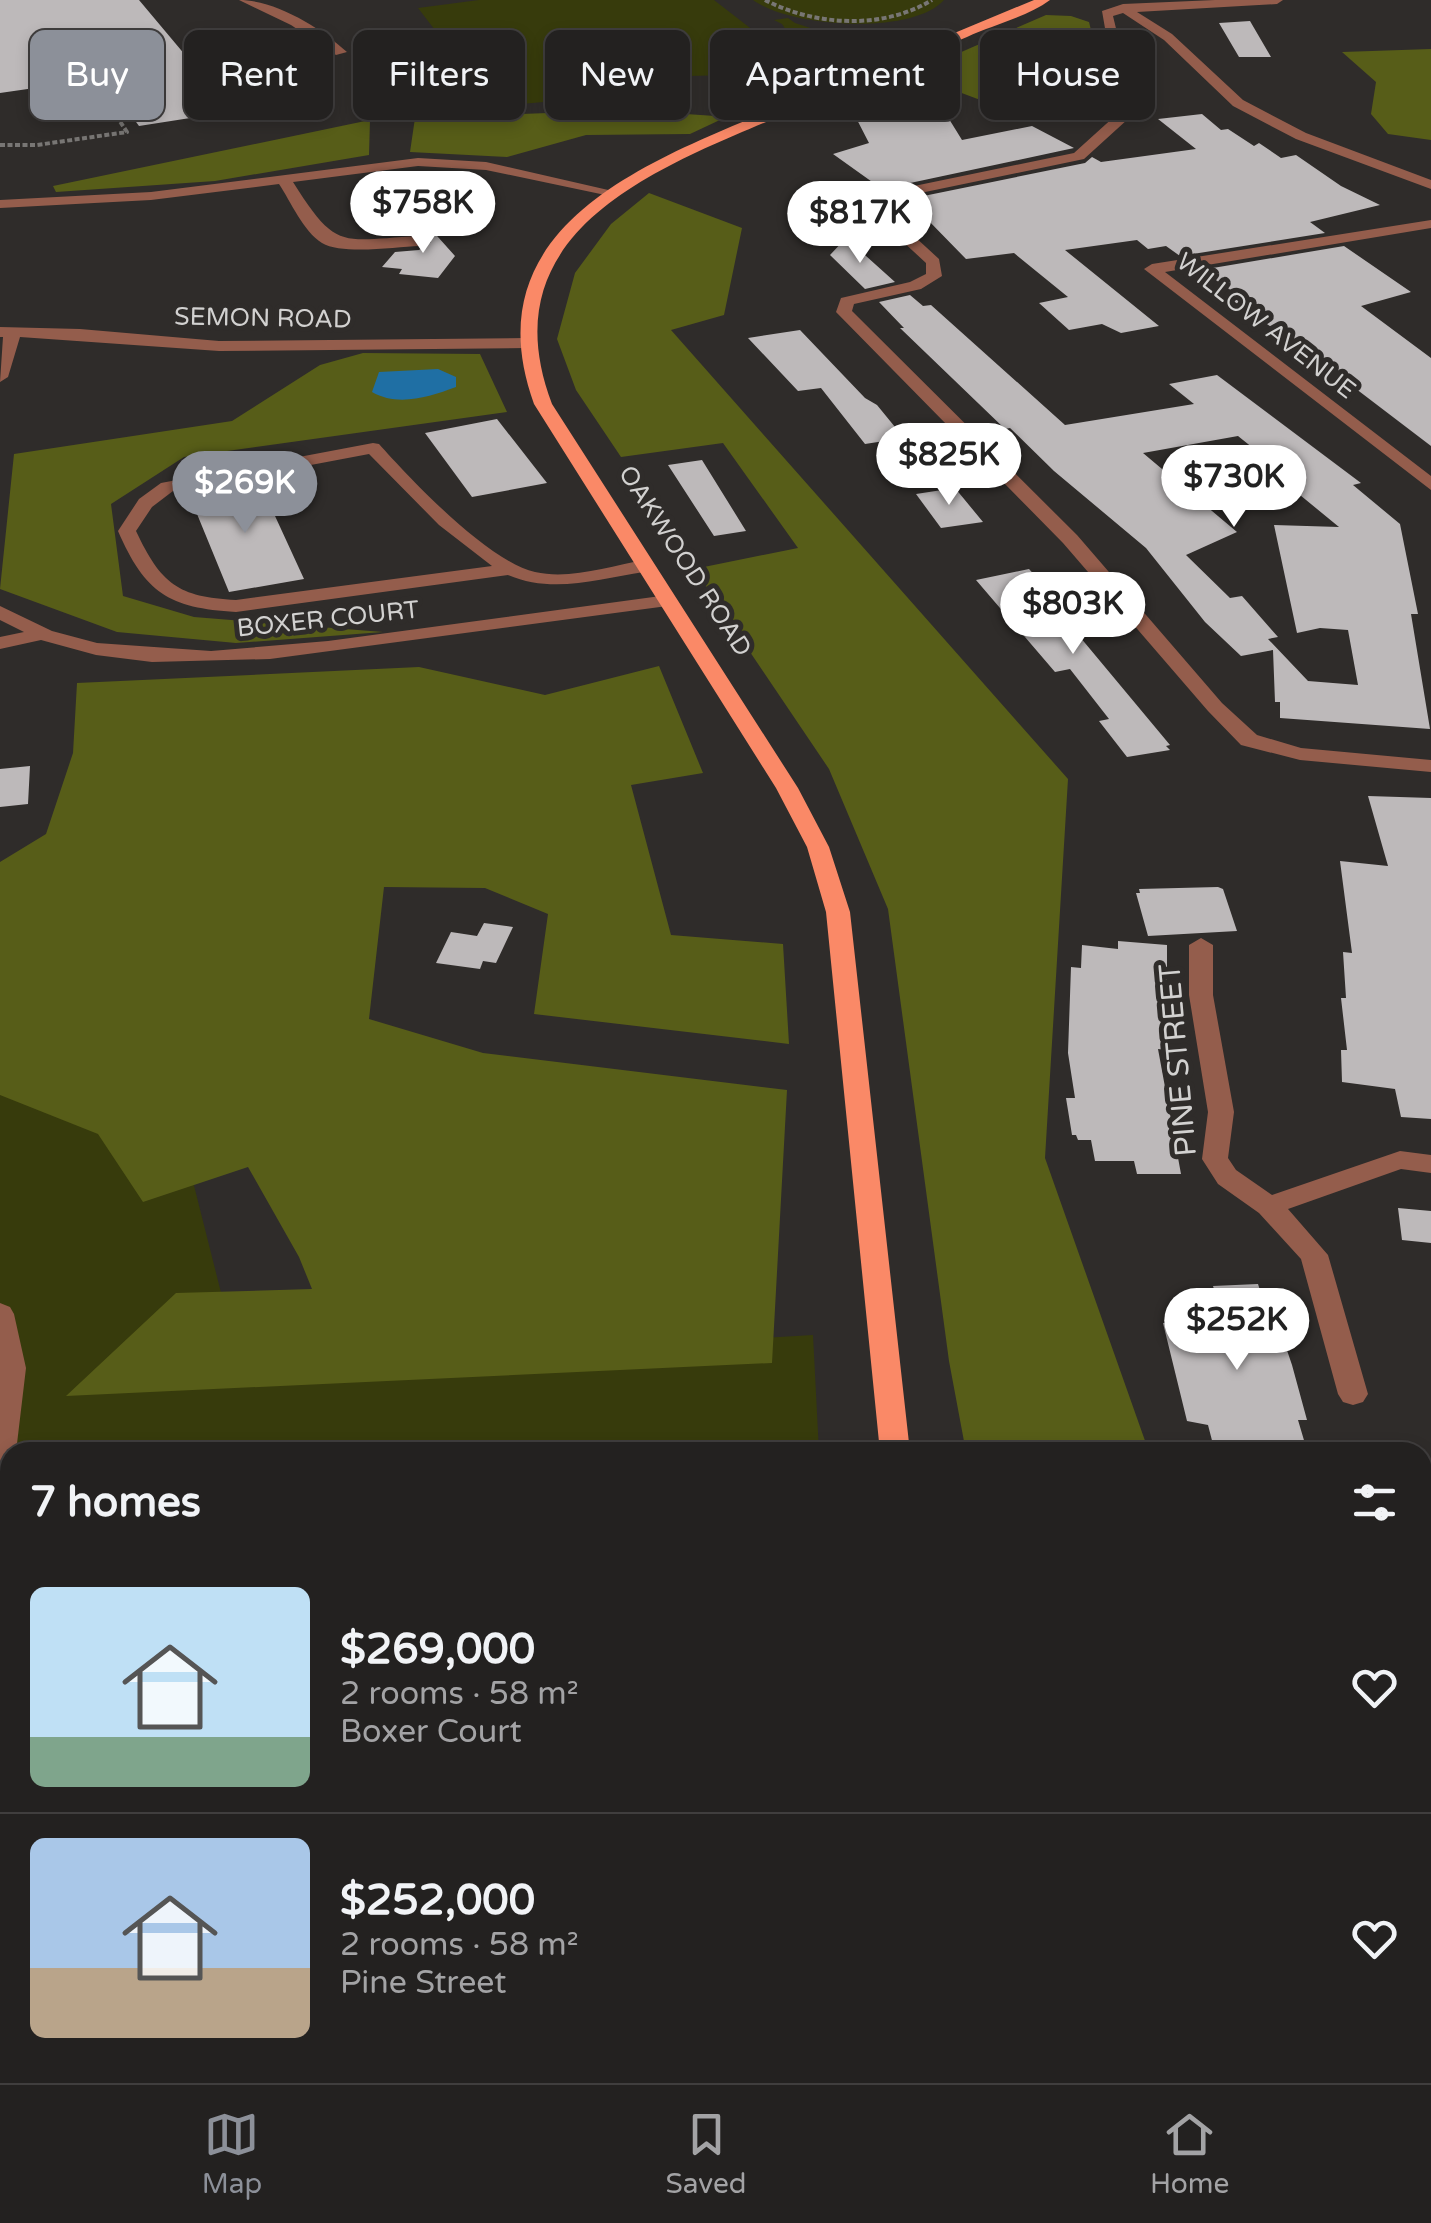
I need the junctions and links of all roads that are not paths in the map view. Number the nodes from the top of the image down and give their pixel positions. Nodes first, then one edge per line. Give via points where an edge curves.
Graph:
1 (245, 0) edge
2 (1044, 0) edge
3 (1101, 0) edge
4 (1277, 0) edge
5 (1241, 1) edge
6 (1124, 8) junction
7 (1110, 30) edge
8 (1155, 30) edge
9 (1158, 30) junction
10 (960, 35) edge
11 (341, 52) dead end
12 (761, 120) edge
13 (1118, 120) edge
14 (284, 180) junction
15 (1431, 184) edge
16 (610, 192) junction
17 (0, 204) edge
18 (1431, 224) edge
19 (418, 241) dead end
20 (6, 332) edge
21 (527, 343) junction
22 (0, 377) edge
23 (1431, 485) edge
24 (644, 566) junction
25 (513, 569) junction
26 (668, 601) junction
27 (0, 612) edge
28 (41, 634) junction
29 (0, 643) edge
30 (1431, 766) edge
31 (1200, 945) dead end
32 (1431, 1164) edge
33 (1269, 1206) junction
34 (0, 1314) edge
35 (1353, 1394) dead end
36 (3, 1442) edge
37 (894, 1442) edge

1 - 11 street
2 - 10 main road, OAKWOOD ROAD
3 - 6 street
4 - 5 street
5 - 6 street
6 - 7 street via 1106,14
6 - 9 street
8 - 9 street
9 - 15 street via 1238,104 1301,136
12 - 16 main road, OAKWOOD ROAD
13 - 30 street via 1079,156 866,200 934,262 934,276 847,301 844,312 1070,539 1249,740 1300,754
14 - 16 street via 390,163 453,164
14 - 17 street
14 - 19 street via 328,240
16 - 21 main road, OAKWOOD ROAD via 552,258
18 - 23 street, WILLOW AVENUE via 1152,270
20 - 21 street, SEMON ROAD via 219,346
20 - 22 street
21 - 24 main road, OAKWOOD ROAD via 544,404
24 - 25 street via 560,579
24 - 26 main road, OAKWOOD ROAD
25 - 25 street via 422,498 374,448 167,487 128,530 141,563 169,594 195,605 236,606
26 - 28 street, BOXER COURT via 283,654 166,655 78,647
26 - 37 main road, OAKWOOD ROAD via 787,788 818,848 838,912
27 - 28 street, BOXER COURT
28 - 29 street
31 - 33 street, PINE STREET via 1201,995 1221,1112 1215,1159 1228,1177
32 - 33 street via 1400,1160
33 - 35 street, PINE STREET via 1314,1255
34 - 36 street via 15,1364

